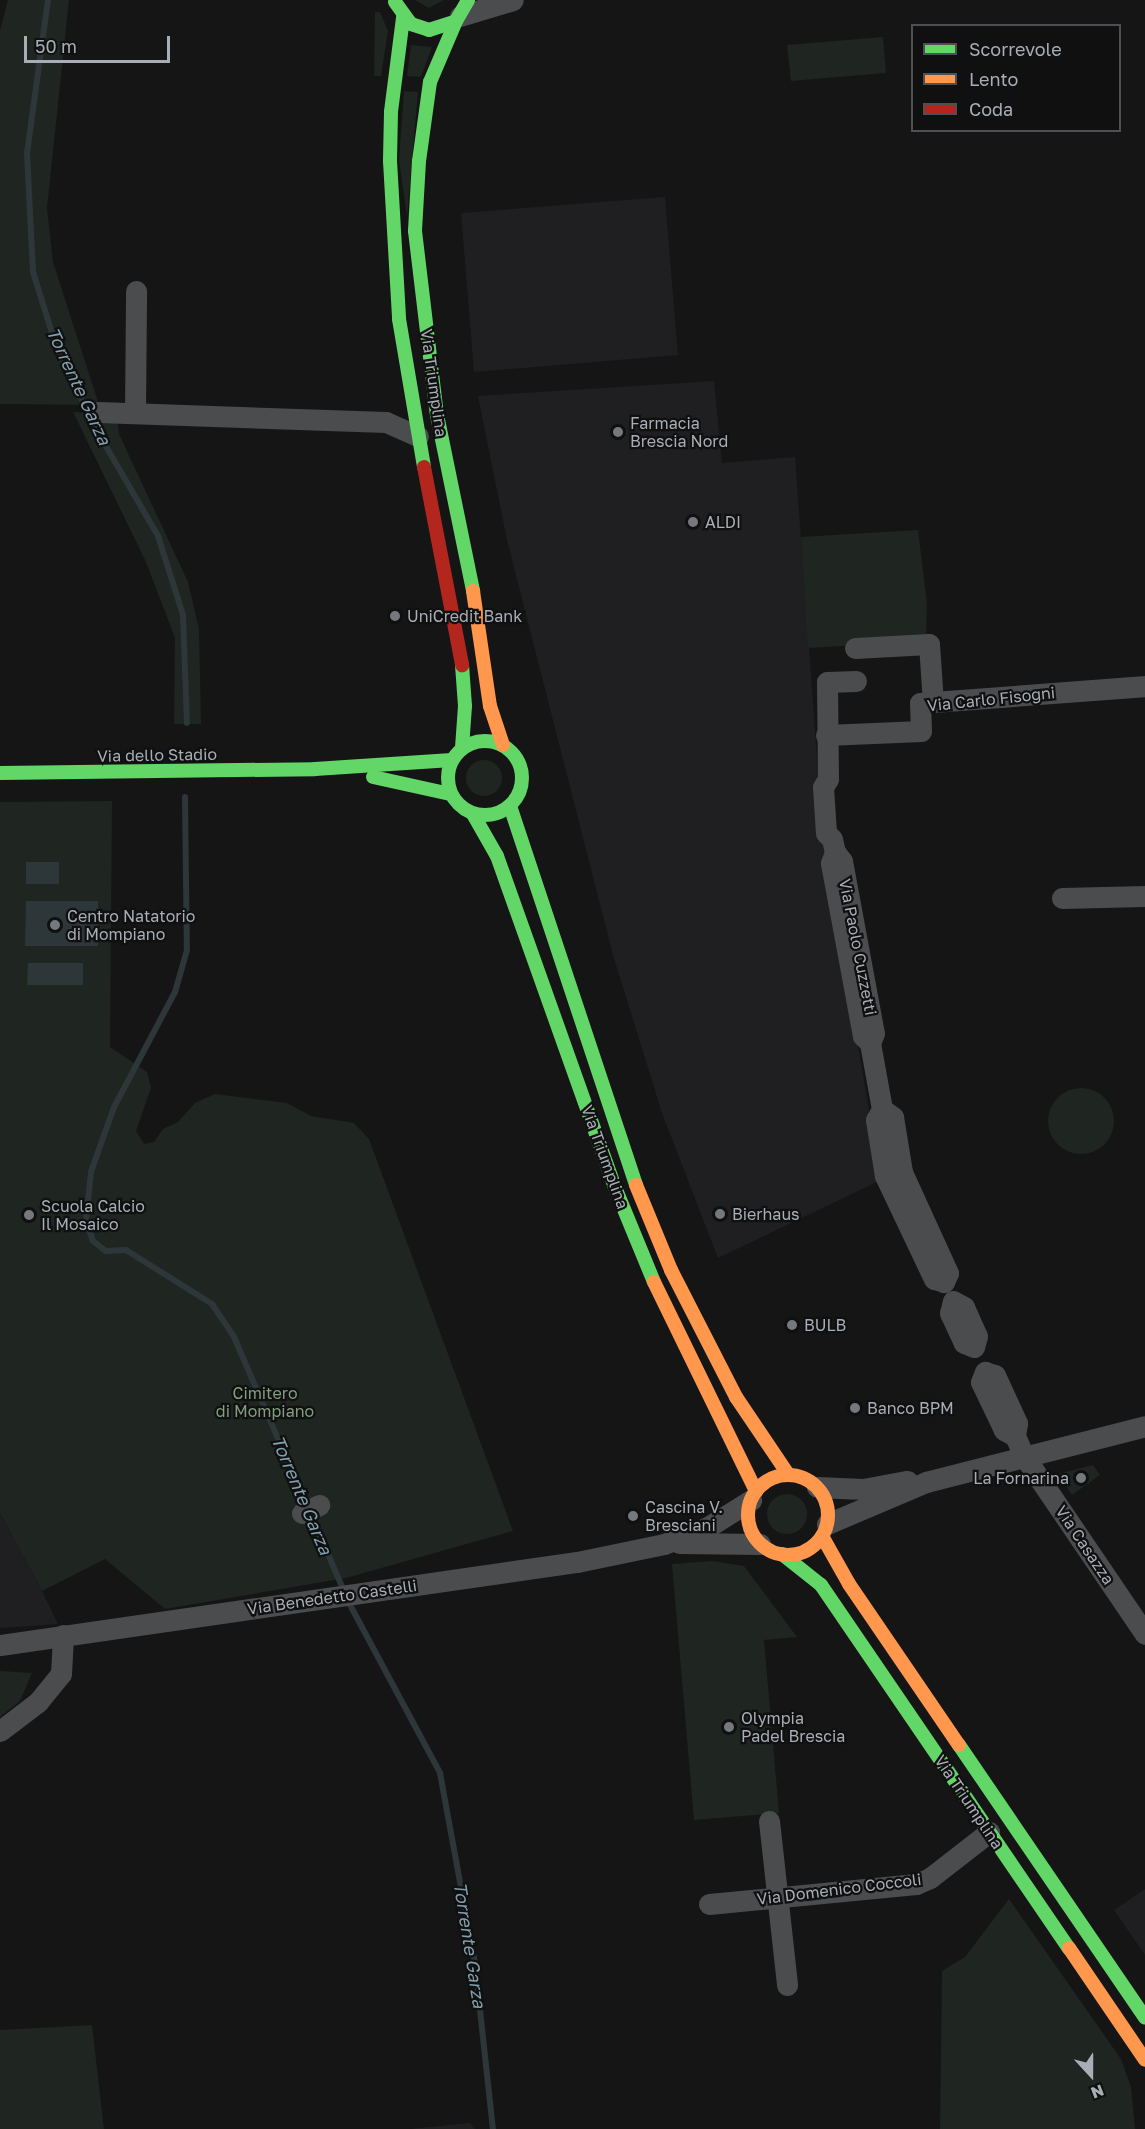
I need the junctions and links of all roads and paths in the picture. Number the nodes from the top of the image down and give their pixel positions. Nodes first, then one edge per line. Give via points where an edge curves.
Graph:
1 (394, 0) edge
2 (513, 0) edge
3 (461, 12) edge
4 (403, 18) junction
5 (136, 291) dead end
6 (98, 412) dead end
7 (135, 413) junction
8 (418, 436) junction
9 (855, 648) dead end
10 (856, 681) dead end
11 (1145, 686) edge
12 (933, 702) junction
13 (826, 735) junction
14 (503, 746) junction
15 (462, 748) junction
16 (452, 760) junction
17 (315, 769) junction
18 (0, 773) edge
19 (450, 794) junction
20 (510, 806) junction
21 (473, 814) junction
22 (1145, 896) edge
23 (1062, 898) dead end
24 (1145, 1426) edge
25 (1024, 1456) junction
26 (788, 1474) junction
27 (926, 1482) junction
28 (818, 1487) junction
29 (753, 1496) junction
30 (825, 1530) junction
31 (663, 1544) junction
32 (760, 1544) junction
33 (782, 1554) junction
34 (1145, 1634) edge
35 (63, 1635) junction
36 (0, 1645) edge
37 (0, 1731) edge
38 (768, 1821) dead end
39 (989, 1832) junction
40 (777, 1897) junction
41 (709, 1904) dead end
42 (787, 1984) dead end
43 (1145, 2018) edge
44 (1145, 2061) edge

1 - 4 main road
2 - 3 street
3 - 4 main road via 429,30
3 - 14 main road, Via Triumplina via 430,82 419,161 415,231 437,415 472,586 490,706
4 - 8 main road, Via Triumplina via 392,112 392,219 399,319
5 - 7 street
6 - 7 street, Via Triumplina
7 - 8 street, Via Triumplina via 386,422
8 - 15 main road, Via Triumplina via 460,640 465,706
9 - 12 street via 929,644
10 - 13 street, Via Paolo Cuzzetti via 827,682
11 - 12 street, Via Carlo Fisogni
12 - 13 street, Via Carlo Fisogni via 920,703 921,731
13 - 25 street, Via Paolo Cuzzetti via 826,833 842,861 874,1033 870,1043 882,1109 893,1117 902,1172 948,1273 948,1292 964,1307 977,1336 974,1347 985,1372 995,1375 1017,1423 1015,1436
14 - 15 main road via 482,741
14 - 20 main road, Via Triumplina via 517,759 522,771 518,796
15 - 16 main road
16 - 17 main road, Via dello Stadio
16 - 19 main road via 447,777
17 - 18 main road, Via dello Stadio
17 - 19 main road, Via dello Stadio via 405,782
19 - 21 main road, Via Triumplina via 459,806
20 - 21 main road via 493,815
20 - 26 main road, Via Triumplina via 579,1022 633,1178 667,1260 736,1397
21 - 29 main road, Via Triumplina via 496,856 614,1185 652,1278
22 - 23 street
24 - 25 street
25 - 27 street
25 - 34 street, Via Casazza
26 - 28 main road
26 - 29 main road via 770,1479
27 - 28 street via 901,1481 863,1489
27 - 30 street
28 - 30 main road, Via Triumplina via 827,1504
29 - 31 street, Via Benedetto Castelli via 708,1527
29 - 32 main road, Via Triumplina via 749,1524
30 - 33 main road via 805,1551
30 - 43 main road, Via Triumplina via 849,1584
31 - 32 street, Via Benedetto Castelli
31 - 35 street, Via Benedetto Castelli via 577,1562
32 - 33 main road, Via Triumplina
33 - 39 main road, Via Triumplina via 821,1585
35 - 36 street, Via Benedetto Castelli
35 - 37 street via 61,1674 38,1702
38 - 40 street
39 - 40 street, Via Domenico Coccoli via 930,1878 916,1884
39 - 44 main road, Via Triumplina
40 - 41 street, Via Domenico Coccoli
40 - 42 street

